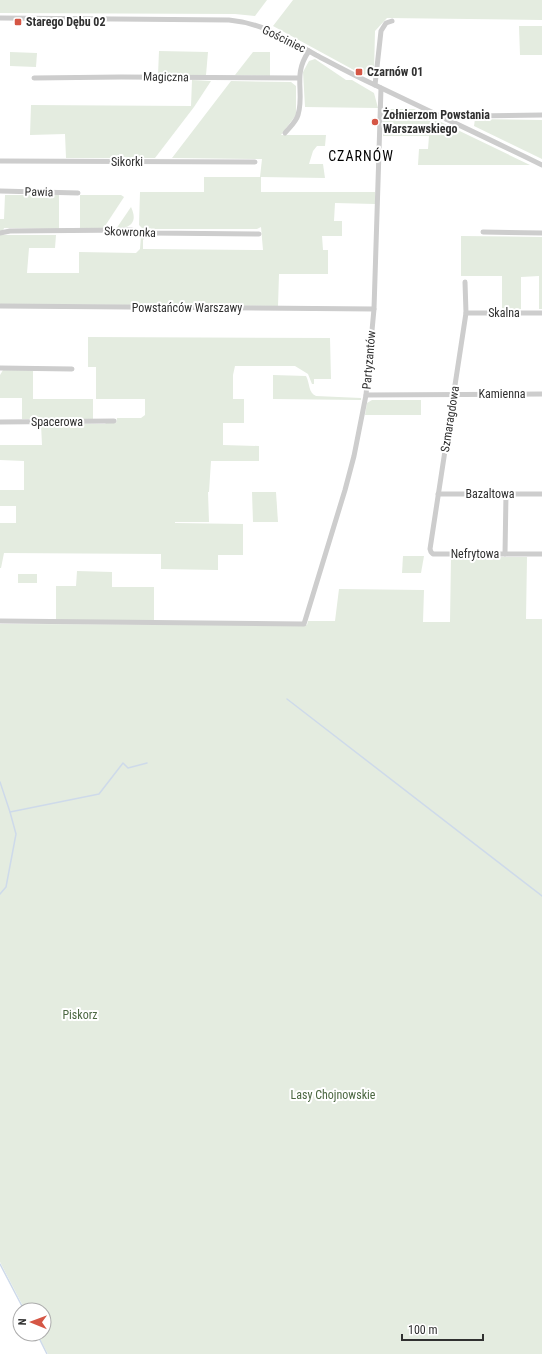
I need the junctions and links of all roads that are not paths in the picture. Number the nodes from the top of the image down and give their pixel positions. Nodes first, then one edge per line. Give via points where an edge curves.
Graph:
1 (0, 18) edge
2 (392, 21) dead end
3 (309, 51) junction
4 (34, 78) dead end
5 (299, 78) junction
6 (375, 86) junction
7 (381, 88) junction
8 (542, 115) edge
9 (446, 119) junction
10 (285, 133) dead end
11 (0, 161) edge
12 (255, 162) dead end
13 (542, 165) edge
14 (0, 191) edge
15 (78, 193) dead end
16 (483, 232) dead end
17 (0, 233) edge
18 (542, 233) edge
19 (260, 234) dead end
20 (465, 282) dead end
21 (0, 306) edge
22 (374, 309) junction
23 (466, 313) junction
24 (542, 313) edge
25 (0, 368) edge
26 (72, 369) dead end
27 (454, 394) junction
28 (542, 394) edge
29 (366, 395) junction
30 (114, 421) dead end
31 (0, 422) edge
32 (438, 494) junction
33 (506, 494) junction
34 (542, 494) edge
35 (433, 554) joint
36 (505, 554) junction
37 (542, 554) edge
38 (0, 621) edge

1 - 3 street, Gościniec via 236,21 268,30
2 - 6 street via 386,23 381,31
3 - 5 street
3 - 6 street, Gościniec
4 - 5 street, Magiczna
5 - 10 street via 298,117
6 - 7 street, Gościniec
7 - 9 street, Gościniec
7 - 22 street, Partyzantów
8 - 9 street
9 - 13 street, Gościniec
11 - 12 street, Sikorki
14 - 15 street, Pawia
16 - 18 street
17 - 19 street, Skowronka via 131,230 149,233
20 - 23 street, Szmaragdowa
21 - 22 street, Powstańców Warszawy
22 - 29 street, Partyzantów
23 - 24 street, Skalna
23 - 27 street, Szmaragdowa
25 - 26 street
27 - 28 street, Kamienna
27 - 29 street, Kamienna
27 - 32 street, Szmaragdowa
29 - 38 street, Partyzantów via 345,490 304,624
30 - 31 street, Spacerowa
32 - 33 street, Bazaltowa
32 - 35 street, Szmaragdowa via 430,549
33 - 34 street, Bazaltowa
33 - 36 street, Nefrytowa
35 - 36 street, Nefrytowa
36 - 37 street

